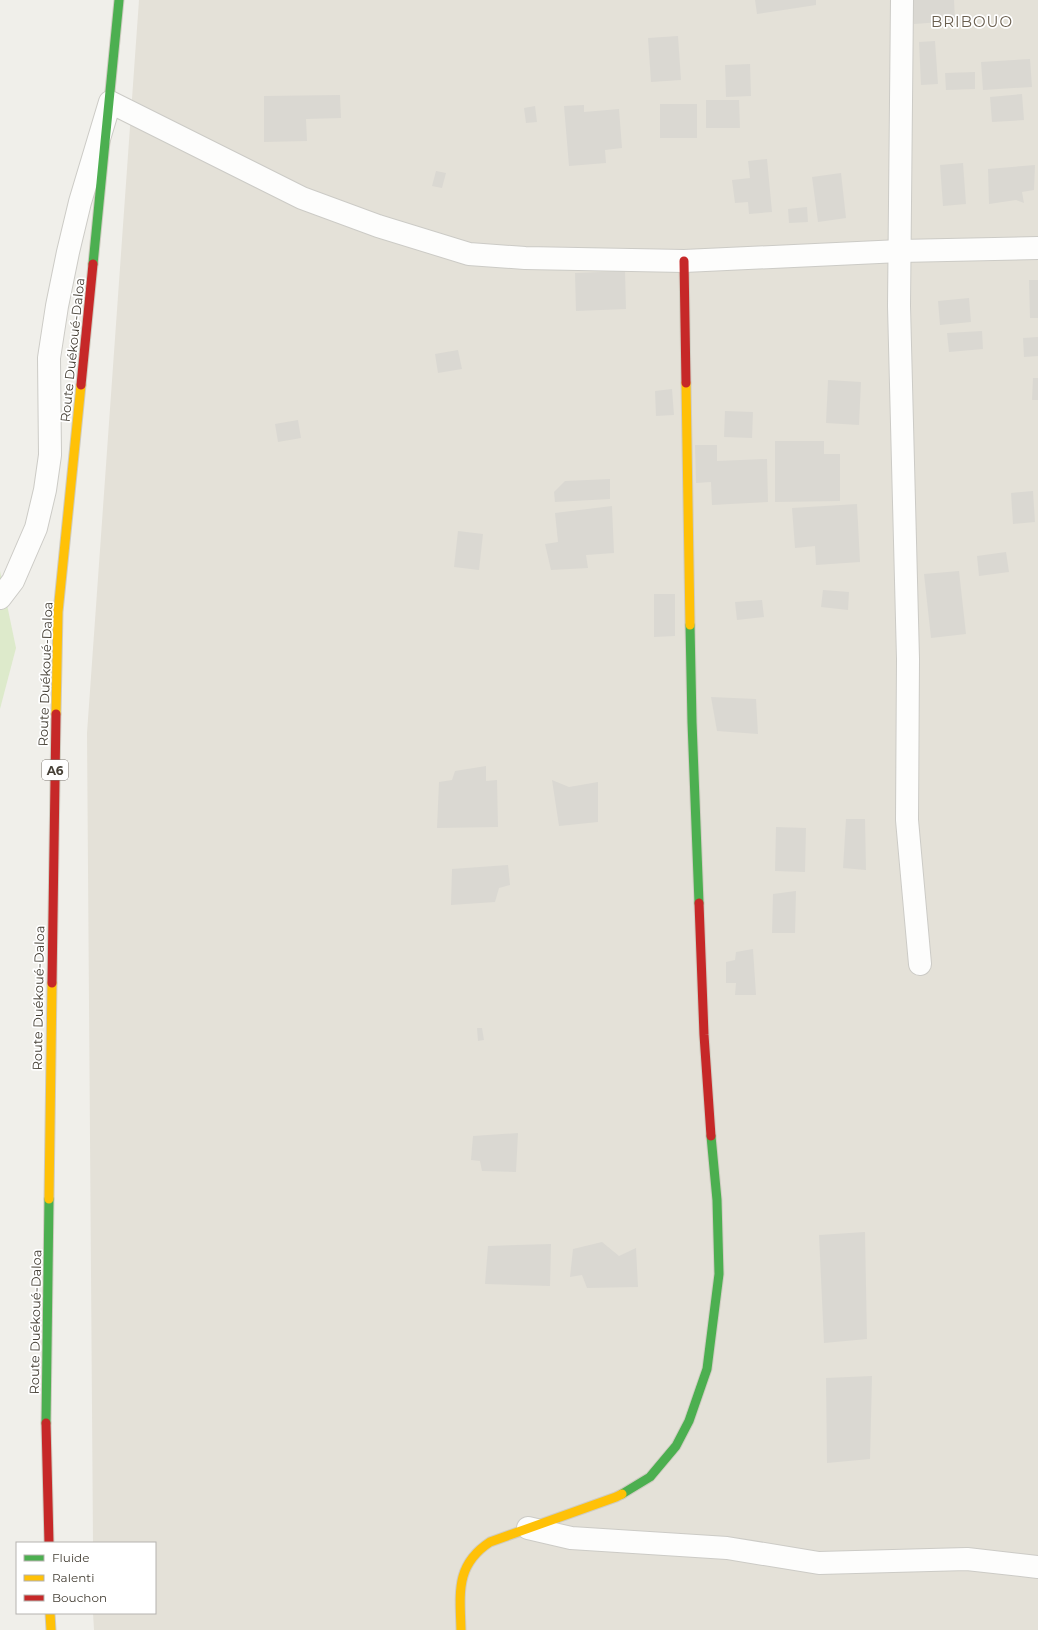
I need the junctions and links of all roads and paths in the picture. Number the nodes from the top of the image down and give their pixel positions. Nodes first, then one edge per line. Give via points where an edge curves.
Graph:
1 (119, 0) edge
2 (902, 0) edge
3 (110, 102) junction
4 (1038, 248) edge
5 (900, 251) junction
6 (684, 261) junction
7 (0, 598) edge
8 (920, 964) dead end
9 (528, 1528) junction
10 (49, 1542) edge
11 (1038, 1567) edge
12 (50, 1614) edge
13 (51, 1630) edge
14 (460, 1630) edge

1 - 3 main road, Route Duékoué-Daloa / A6
2 - 5 street
3 - 6 street via 302,198 378,226 469,254 525,258
3 - 7 street via 80,202 56,306 50,358 50,455 45,490 33,535 13,581
3 - 10 main road, Route Duékoué-Daloa / A6 via 58,612 46,1444
4 - 5 street
5 - 6 street
5 - 8 street via 908,659 908,820
6 - 9 main road via 692,722 704,1035 717,1200 719,1274 707,1369 689,1421 676,1446 650,1477 616,1497
9 - 11 street via 571,1538 727,1548 819,1563 967,1559
9 - 14 main road via 490,1542 478,1550 469,1562 460,1587
12 - 13 main road

